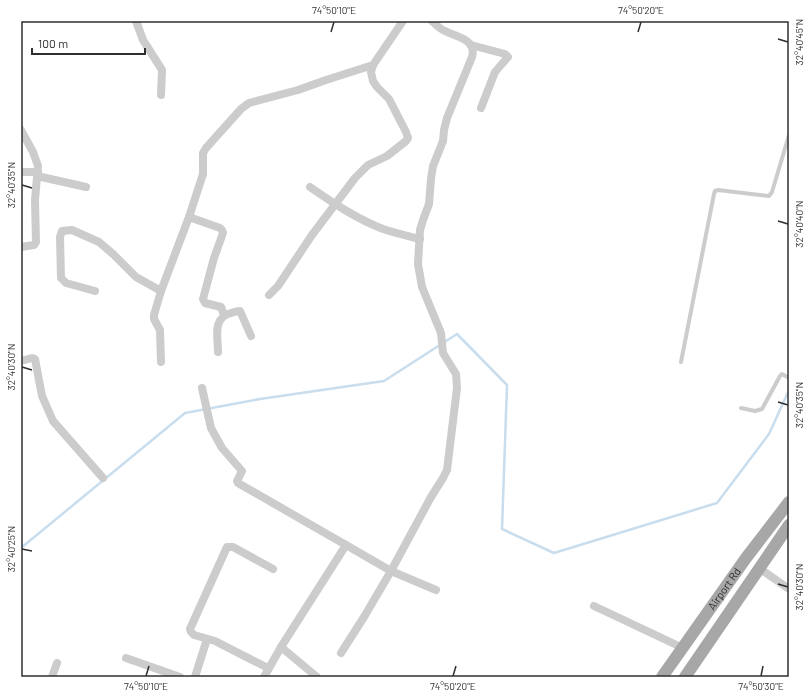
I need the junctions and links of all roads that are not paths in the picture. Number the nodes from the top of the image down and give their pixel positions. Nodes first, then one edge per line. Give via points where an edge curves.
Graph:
1 (136, 21) edge
2 (402, 21) edge
3 (432, 21) edge
4 (471, 45) junction
5 (372, 65) junction
6 (160, 95) dead end
7 (481, 108) dead end
8 (21, 130) edge
9 (789, 135) edge
10 (21, 172) edge
11 (37, 174) junction
12 (86, 187) dead end
13 (310, 187) dead end
14 (335, 204) junction
15 (189, 217) junction
16 (420, 239) junction
17 (21, 247) edge
18 (95, 291) dead end
19 (161, 291) junction
20 (269, 295) dead end
21 (224, 314) junction
22 (251, 336) dead end
23 (218, 352) dead end
24 (21, 361) edge
25 (161, 362) dead end
26 (681, 362) dead end
27 (788, 378) edge
28 (202, 388) dead end
29 (741, 408) dead end
30 (103, 478) dead end
31 (789, 502) edge
32 (789, 525) edge
33 (346, 545) junction
34 (759, 568) junction
35 (273, 570) dead end
36 (391, 571) junction
37 (789, 589) edge
38 (436, 590) dead end
39 (594, 606) dead end
40 (207, 639) junction
41 (281, 647) junction
42 (683, 648) junction
43 (341, 653) dead end
44 (126, 658) dead end
45 (57, 663) dead end
46 (268, 668) junction
47 (52, 677) edge
48 (180, 677) edge
49 (195, 677) edge
50 (264, 677) edge
51 (317, 677) edge
52 (662, 677) edge
53 (685, 677) edge

1 - 6 street via 145,45 162,70
2 - 5 street
3 - 4 street via 439,28
4 - 7 street via 507,54 508,57 495,72
4 - 16 street via 473,53 447,118 443,141 433,166 430,178 430,204 423,220
5 - 14 street via 373,81 389,99 408,138 387,156 368,165
5 - 15 street via 244,106 203,153 203,174
8 - 11 street via 35,155
9 - 26 lane via 769,196 715,191
10 - 11 street
11 - 12 street
11 - 17 street via 36,242 34,245
13 - 14 street
14 - 16 street via 383,228
14 - 20 street via 278,286
15 - 19 street
15 - 21 street via 222,230 203,299 205,303 221,307
16 - 36 street via 420,278 440,333 443,353 456,374 457,388 446,474
18 - 19 street via 66,283 61,278 62,231 72,230 99,242 136,277
19 - 25 street via 154,317 160,330
21 - 22 street via 240,311
21 - 23 street via 218,326
24 - 30 street via 35,359 40,390 53,421
27 - 29 lane via 782,374 780,376 762,410
28 - 33 street via 211,428 222,448 242,471 238,483
31 - 42 main road, Airport Rd
32 - 34 main road
33 - 36 street
33 - 41 street
34 - 37 street
34 - 53 main road
35 - 40 street via 227,546 190,626 191,632
36 - 38 street
36 - 43 street
39 - 42 street
40 - 46 street
40 - 49 street
41 - 46 street
41 - 51 street
42 - 52 main road, Airport Rd
44 - 48 street
45 - 47 street
46 - 50 street

